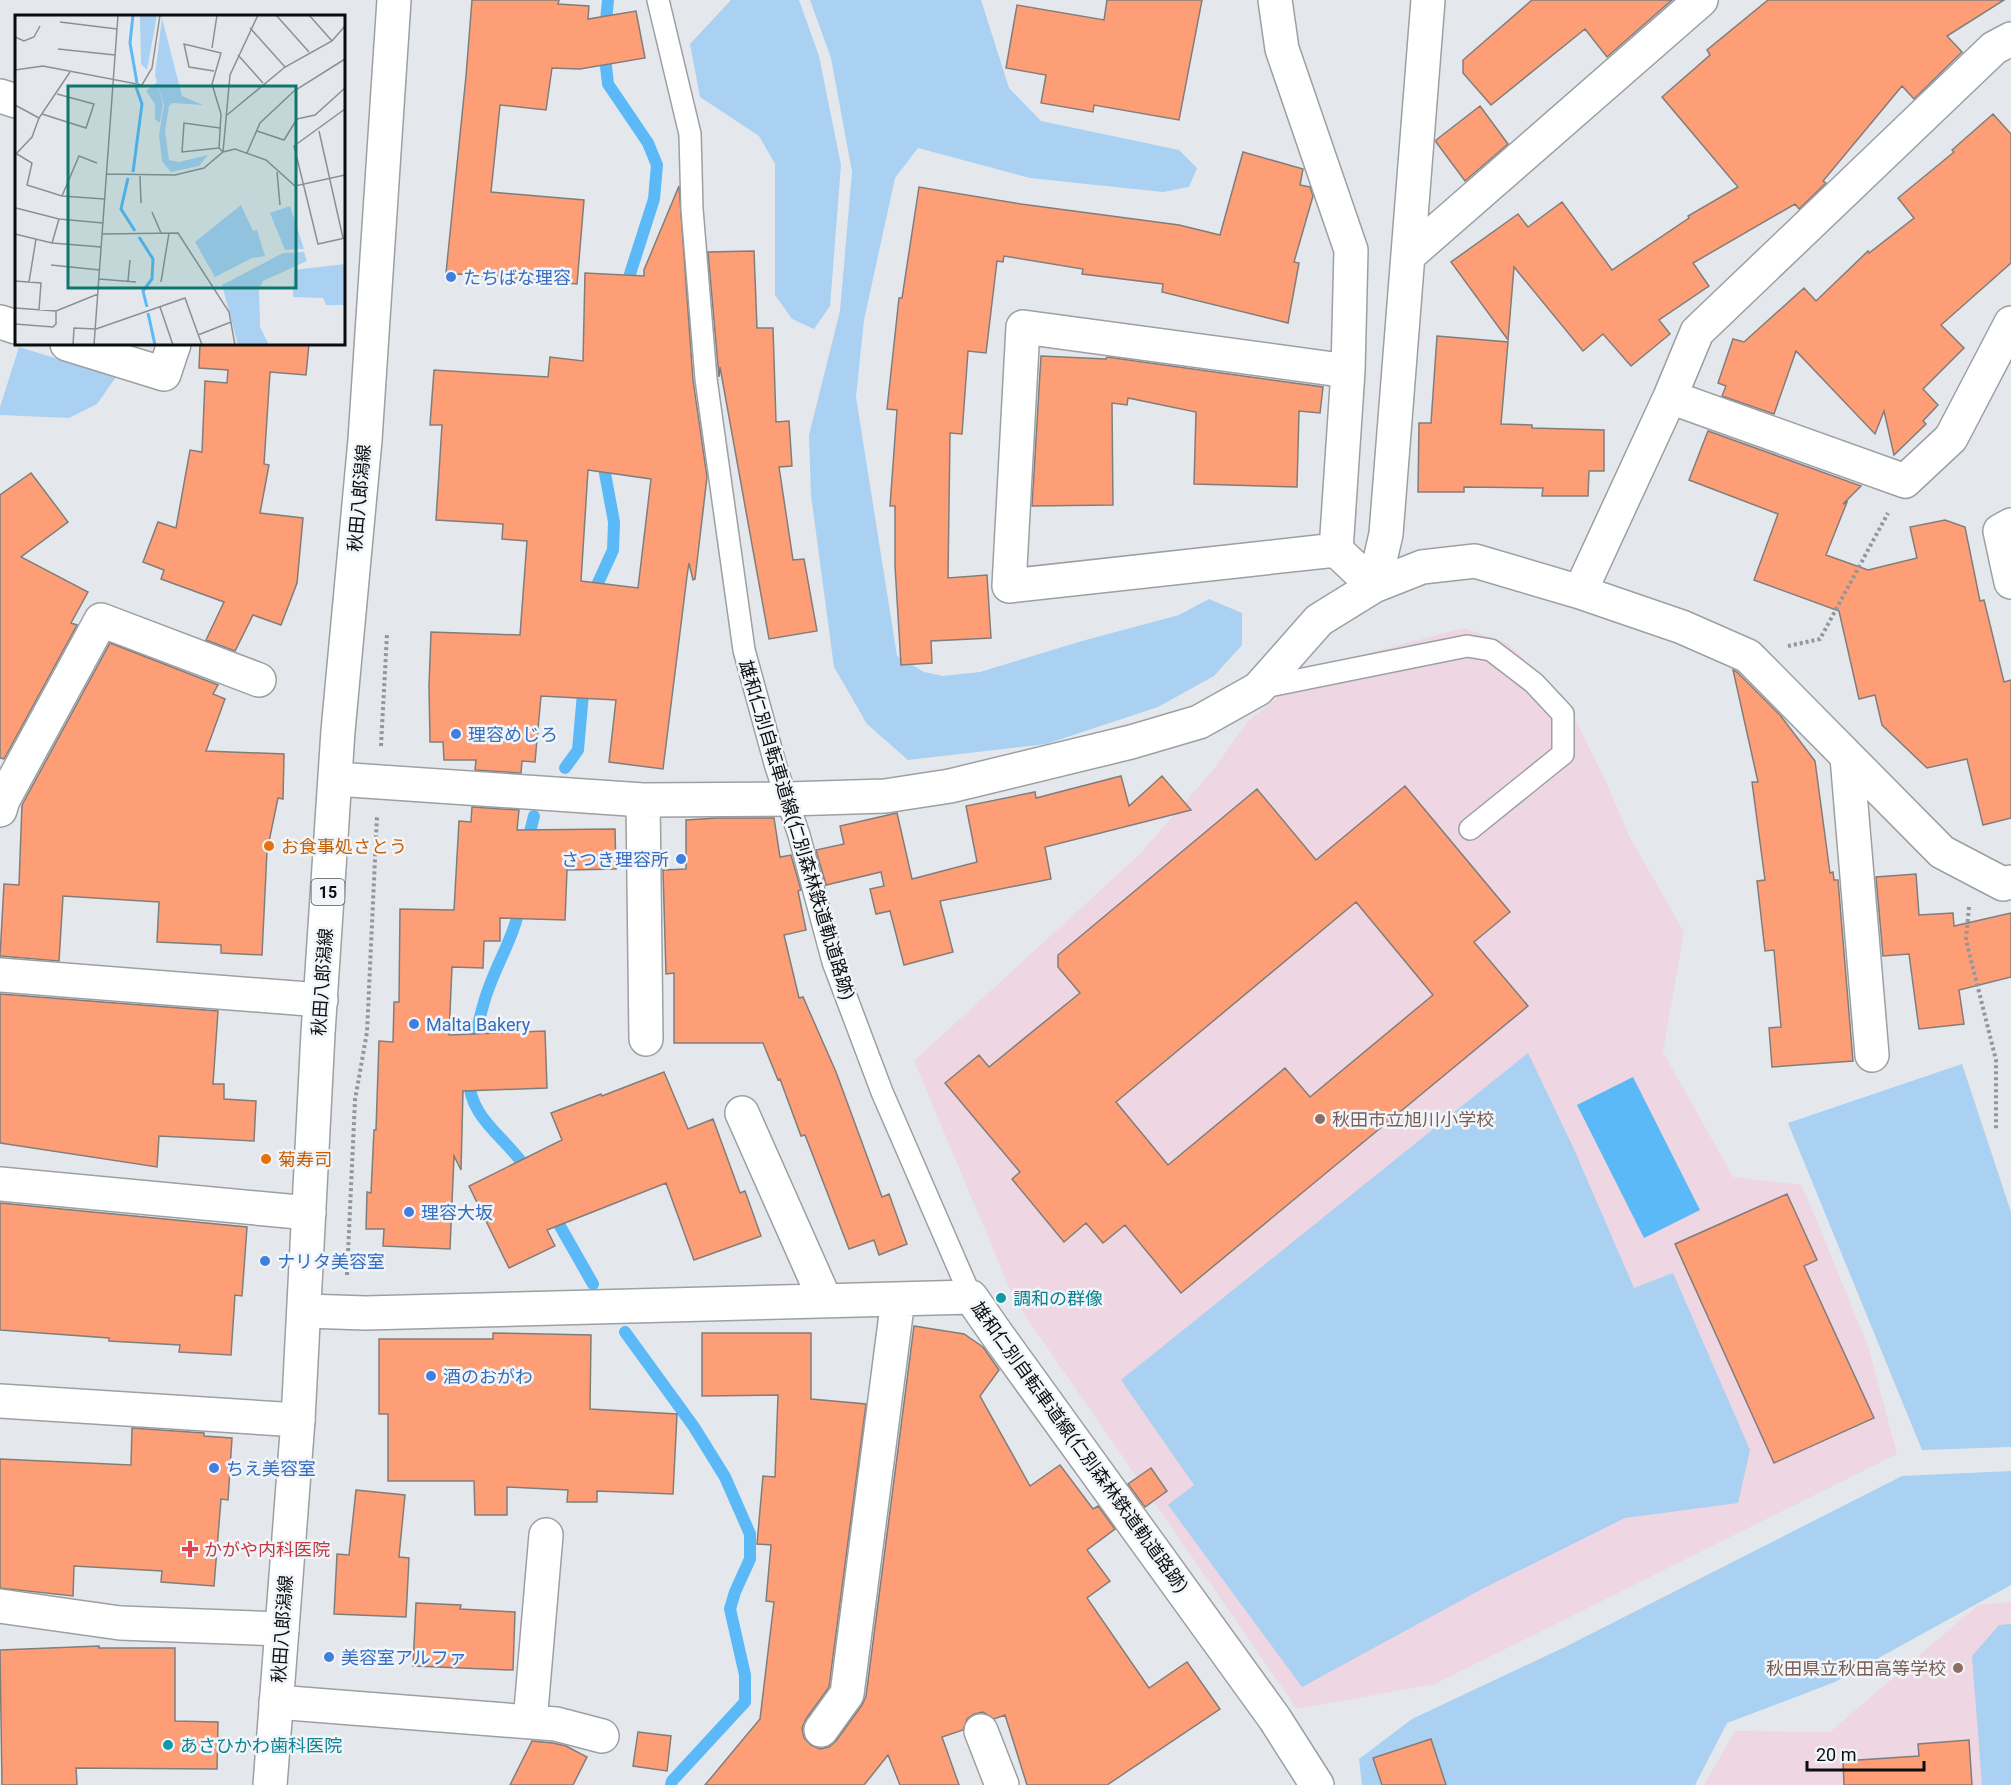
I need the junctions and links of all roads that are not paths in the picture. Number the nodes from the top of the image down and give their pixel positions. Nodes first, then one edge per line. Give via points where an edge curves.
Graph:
1 (394, 0) edge
2 (658, 0) edge
3 (1275, 0) edge
4 (1428, 0) edge
5 (1701, 0) edge
6 (2011, 39) edge
7 (0, 96) edge
8 (15, 101) edge
9 (1409, 255) junction
10 (0, 322) edge
11 (2011, 323) edge
12 (15, 327) edge
13 (70, 345) edge
14 (174, 345) edge
15 (1348, 371) junction
16 (1671, 397) junction
17 (2011, 525) edge
18 (1336, 550) junction
19 (2011, 582) edge
20 (1374, 586) junction
21 (1580, 592) junction
22 (259, 680) dead end
23 (1258, 689) junction
24 (1847, 756) junction
25 (336, 778) junction
26 (788, 799) junction
27 (643, 800) junction
28 (0, 810) edge
29 (1470, 829) dead end
30 (2011, 882) edge
31 (0, 975) edge
32 (321, 1000) junction
33 (646, 1039) dead end
34 (1872, 1055) dead end
35 (742, 1113) dead end
36 (0, 1184) edge
37 (309, 1212) junction
38 (971, 1297) junction
39 (898, 1299) junction
40 (825, 1300) junction
41 (305, 1311) junction
42 (0, 1401) edge
43 (298, 1420) junction
44 (546, 1535) dead end
45 (0, 1606) edge
46 (282, 1629) junction
47 (276, 1702) junction
48 (530, 1722) junction
49 (821, 1730) dead end
50 (981, 1731) dead end
51 (602, 1736) dead end
52 (270, 1785) edge
53 (1002, 1785) edge
54 (1317, 1785) edge

1 - 25 street, 秋田八郎潟線 / 15 via 365,440
2 - 26 lane, 雄和仁別自転車道線(仁別森林鉄道軌道路跡) via 690,134 706,379 744,650
3 - 15 street via 1282,49 1351,250
4 - 9 street
5 - 9 street
6 - 16 street via 1994,48 1697,332
7 - 8 street
9 - 20 street via 1386,534
10 - 12 street
11 - 16 street via 1951,438 1905,481
13 - 14 street via 164,374
15 - 18 street
15 - 18 street via 1023,327 1009,586
16 - 21 street
17 - 19 street via 2000,531
18 - 20 street
20 - 21 street via 1422,567 1475,561
20 - 23 street via 1319,620
21 - 24 street via 1682,627 1748,656
22 - 28 street via 102,620
23 - 26 street via 1199,722 950,786 885,796
23 - 29 lane via 1467,646 1491,650 1534,683 1563,714 1563,754
24 - 30 street via 1942,852 2003,884
24 - 34 street
25 - 27 street
25 - 32 street, 秋田八郎潟線 / 15
26 - 27 street
26 - 38 lane, 雄和仁別自転車道線(仁別森林鉄道軌道路跡) via 832,962 882,1092
27 - 33 street
31 - 32 street
32 - 37 street, 秋田八郎潟線 / 15
35 - 40 street
36 - 37 street
37 - 41 street, 秋田八郎潟線 / 15
38 - 39 street
38 - 54 street, 雄和仁別自転車道線(仁別森林鉄道軌道路跡) via 1275,1719
39 - 40 street
39 - 49 street via 847,1694
40 - 41 street
41 - 43 street, 秋田八郎潟線 / 15
42 - 43 street
43 - 46 street, 秋田八郎潟線 / 15
44 - 48 street
45 - 46 street via 120,1623
46 - 47 street, 秋田八郎潟線 / 15
47 - 48 street
47 - 52 street, 秋田八郎潟線 / 15
48 - 51 street
50 - 53 street

